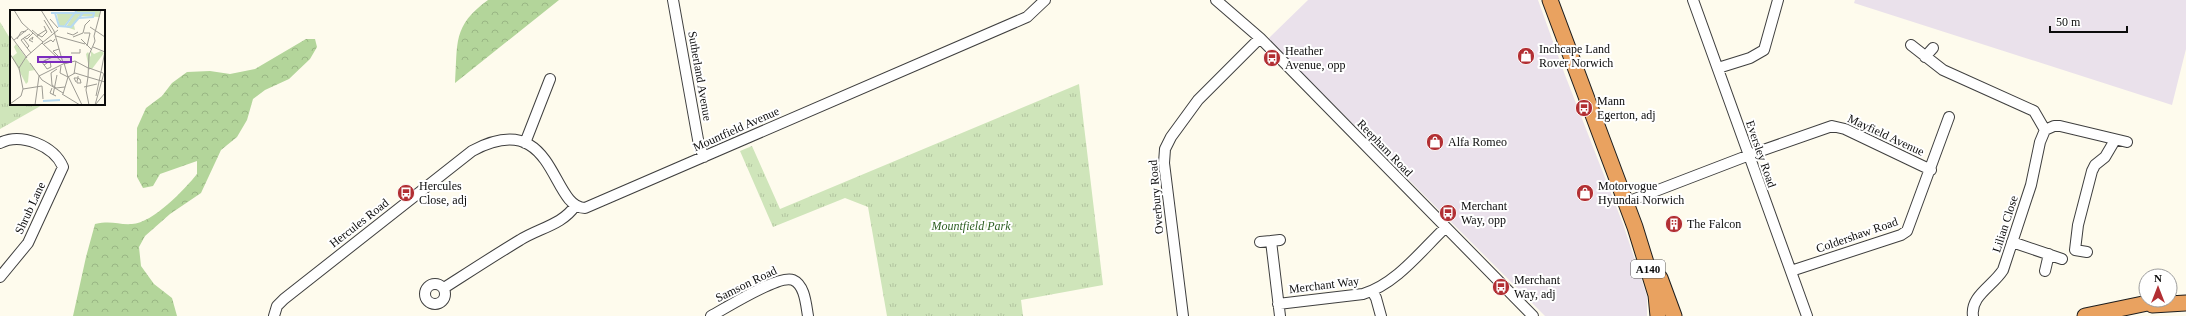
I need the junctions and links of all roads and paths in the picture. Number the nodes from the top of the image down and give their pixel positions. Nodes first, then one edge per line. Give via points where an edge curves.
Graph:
1 (673, 0) edge
2 (1045, 0) edge
3 (1216, 0) edge
4 (1550, 0) edge
5 (1693, 0) edge
6 (1778, 0) edge
7 (1260, 38) junction
8 (1911, 45) dead end
9 (1933, 48) dead end
10 (1925, 57) junction
11 (1718, 68) junction
12 (550, 79) dead end
13 (1949, 117) dead end
14 (2045, 130) junction
15 (2115, 140) junction
16 (2127, 142) dead end
17 (0, 143) edge
18 (525, 143) junction
19 (1748, 156) junction
20 (704, 157) junction
21 (1931, 170) junction
22 (1627, 202) junction
23 (575, 206) junction
24 (1635, 227) junction
25 (1445, 228) junction
26 (1270, 241) dead end
27 (2012, 242) junction
28 (2086, 252) dead end
29 (2049, 254) junction
30 (2062, 259) dead end
31 (1791, 271) junction
32 (2045, 271) dead end
33 (0, 277) edge
34 (444, 288) dead end
35 (1372, 291) junction
36 (2186, 303) edge
37 (1278, 304) junction
38 (2138, 305) edge
39 (2131, 307) junction
40 (274, 316) edge
41 (711, 316) edge
42 (808, 316) edge
43 (1183, 316) edge
44 (1280, 316) edge
45 (1381, 316) edge
46 (1534, 316) edge
47 (1658, 316) edge
48 (1674, 316) edge
49 (1807, 316) edge
50 (1973, 316) edge
51 (2085, 316) edge

1 - 20 street, Sutherland Avenue
2 - 20 street, Mountfield Avenue via 1027,17
3 - 7 street, Reepham Road
4 - 22 highway, A140
5 - 11 street, Eversley Road
6 - 11 street via 1764,50
7 - 25 street, Reepham Road
7 - 43 street, Overbury Road via 1198,100 1165,149 1164,163
8 - 10 street
9 - 10 street
10 - 14 street via 1943,70 2034,112
11 - 19 street, Eversley Road
12 - 18 street
13 - 21 street, Coldershaw Road
14 - 15 street via 2060,126
14 - 27 street, Lilian Close via 2031,185
15 - 16 street
15 - 28 street via 2105,157 2092,171 2071,250
17 - 33 street, Shrub Lane via 8,139 32,142 47,148 59,157 63,167 28,243
18 - 23 street, Hercules Road via 544,157
18 - 40 street, Hercules Road via 508,139 499,140 486,143 472,151 284,299 277,306
19 - 21 street, Mayfield Avenue via 1832,126 1845,129
19 - 22 street, Mayfield Avenue
19 - 31 street, Eversley Road
20 - 23 street, Mountfield Avenue via 585,208
21 - 31 street, Coldershaw Road via 1907,231
22 - 24 highway, A140
23 - 34 street via 561,221 522,238
24 - 47 highway, A140 via 1656,295
24 - 48 highway, A140 via 1657,270
25 - 35 street, Merchant Way via 1403,269
25 - 46 street, Reepham Road
26 - 37 street, Merchant Way
27 - 29 street
27 - 50 street, Lilian Close via 2003,270 1973,305
29 - 30 street
29 - 32 street
31 - 49 street, Eversley Road
35 - 37 street, Merchant Way
35 - 45 street
36 - 39 highway
37 - 44 street, Merchant Way
38 - 39 highway
39 - 51 highway
41 - 42 street, Samson Road via 772,283 787,279 793,280 801,288

